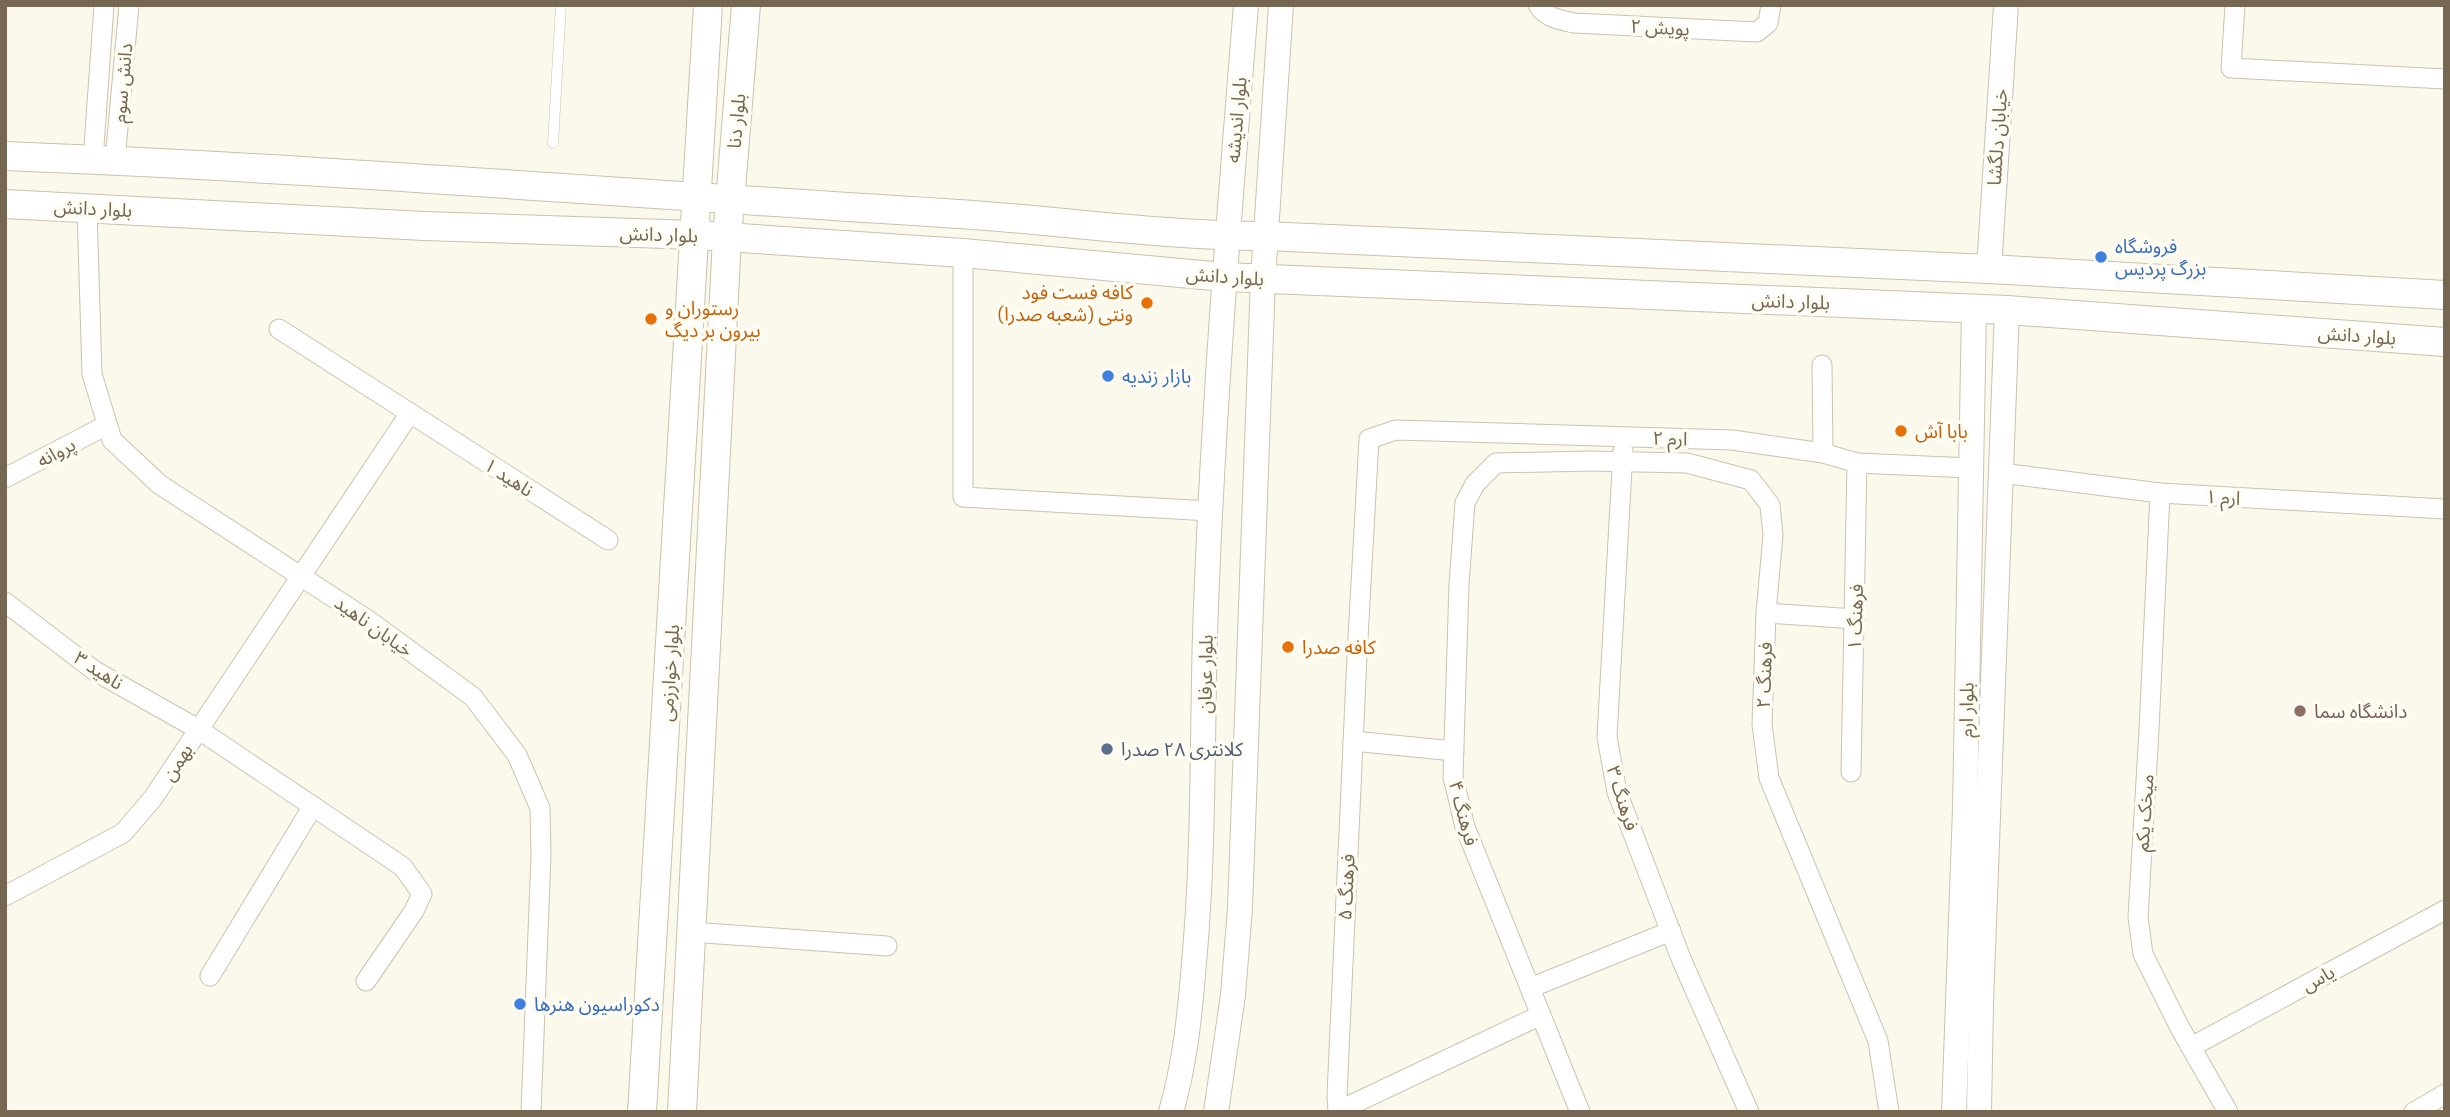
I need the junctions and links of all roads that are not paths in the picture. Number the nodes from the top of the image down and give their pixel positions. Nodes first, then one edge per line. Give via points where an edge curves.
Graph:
1 (104, 5) edge
2 (129, 5) edge
3 (561, 5) edge
4 (708, 5) edge
5 (746, 5) edge
6 (1246, 5) edge
7 (1281, 5) edge
8 (1538, 5) edge
9 (1771, 5) edge
10 (2006, 5) edge
11 (2235, 5) edge
12 (2445, 79) edge
13 (553, 143) dead end
14 (5, 156) edge
15 (104, 160) junction
16 (697, 197) junction
17 (729, 200) junction
18 (5, 204) edge
19 (87, 208) junction
20 (696, 235) junction
21 (1227, 236) junction
22 (1266, 236) junction
23 (727, 238) junction
24 (963, 253) junction
25 (1989, 269) junction
26 (1224, 277) junction
27 (1263, 279) junction
28 (2445, 295) edge
29 (1974, 309) junction
30 (2007, 310) junction
31 (279, 329) dead end
32 (2445, 342) edge
33 (1973, 362) junction
34 (1822, 365) dead end
35 (2005, 367) junction
36 (410, 413) junction
37 (107, 425) junction
38 (1624, 436) junction
39 (1369, 439) joint
40 (1823, 453) junction
41 (1623, 461) junction
42 (1496, 463) joint
43 (1857, 463) junction
44 (1970, 468) junction
45 (2001, 473) junction
46 (5, 478) edge
47 (2160, 493) junction
48 (2445, 509) edge
49 (1210, 511) junction
50 (608, 540) dead end
51 (299, 576) junction
52 (5, 602) edge
53 (1766, 613) junction
54 (1855, 619) junction
55 (198, 729) junction
56 (1353, 741) junction
57 (1454, 751) junction
58 (1851, 772) dead end
59 (313, 806) junction
60 (5, 896) edge
61 (2445, 910) edge
62 (1671, 931) junction
63 (691, 932) junction
64 (887, 946) dead end
65 (210, 976) dead end
66 (366, 981) dead end
67 (1530, 988) junction
68 (1541, 1015) junction
69 (2191, 1047) junction
70 (2445, 1094) edge
71 (2419, 1111) edge
72 (531, 1112) edge
73 (642, 1112) edge
74 (682, 1112) edge
75 (1171, 1112) edge
76 (1216, 1112) edge
77 (1580, 1112) edge
78 (1749, 1112) edge
79 (1889, 1112) edge
80 (1954, 1112) edge
81 (1979, 1112) edge
82 (2228, 1112) edge

1 - 15 street, دانش سوم
2 - 15 street, دانش سوم
3 - 13 lane
4 - 16 main road, بلوار دنا
5 - 17 main road, بلوار دنا
6 - 21 street, بلوار اندیشه
7 - 22 street, بلوار اندیشه
8 - 9 street, پویش ۲ via 1552,18 1574,23 1757,32 1768,23
10 - 25 street, خیابان دلگشا
11 - 12 street via 2231,68
14 - 15 main road, بلوار دانش
15 - 16 main road, بلوار دانش
16 - 17 main road, بلوار دانش
16 - 20 main road, بلوار دنا
17 - 21 main road, بلوار دانش via 1005,216
17 - 23 main road, بلوار دنا
18 - 19 main road, بلوار دانش
19 - 20 main road, بلوار دانش
19 - 37 street, خیابان ناهید via 92,374
20 - 23 main road, بلوار دانش
20 - 73 main road, بلوار خوارزمی
21 - 22 main road, بلوار دانش
21 - 26 street, بلوار اندیشه
22 - 25 main road, بلوار دانش
22 - 27 street, بلوار اندیشه
23 - 24 main road, بلوار دانش
23 - 63 main road, بلوار خوارزمی
24 - 26 main road, بلوار دانش
24 - 49 street via 963,497
25 - 28 main road, بلوار دانش
26 - 27 main road, بلوار دانش
26 - 49 street, بلوار عرفان
27 - 29 main road, بلوار دانش
27 - 76 street via 1240,908
29 - 30 main road, بلوار دانش
29 - 33 street, بلوار ارم
30 - 32 main road, بلوار دانش
30 - 35 street, بلوار ارم
31 - 36 street, ناهید ۱
33 - 35 street via 1976,354 1992,348 2000,352
33 - 44 street, بلوار ارم
34 - 40 street
35 - 45 street, بلوار ارم
36 - 50 street, ناهید ۱
36 - 51 street
37 - 46 street, پروانه
37 - 51 street, خیابان ناهید via 112,440 159,484
38 - 39 street, ارم ۲ via 1396,430
38 - 40 street, ارم ۲ via 1732,440
38 - 41 street, فرهنگ ۳
39 - 56 street, فرهنگ ۵
40 - 43 street, ارم ۲
41 - 42 street, فرهنگ ۲
41 - 53 street, فرهنگ ۲ via 1687,463 1751,480 1770,505 1773,534
41 - 62 street, فرهنگ ۳ via 1607,737 1617,792
42 - 57 street, فرهنگ ۴ via 1475,484 1465,503
43 - 44 street, ارم ۲
43 - 54 street, فرهنگ ۱
44 - 80 street, بلوار ارم
45 - 47 street, ارم ۱
45 - 81 street, بلوار ارم
47 - 48 street, ارم ۱
47 - 69 street, میخک یکم via 2138,917 2143,954
49 - 75 street, بلوار عرفان via 1199,902 1180,1084
51 - 55 street, بهمن
51 - 72 street, خیابان ناهید via 473,697 517,755 540,808
52 - 55 street, ناهید ۳ via 95,671
53 - 54 street
53 - 79 street, فرهنگ ۲ via 1762,724 1769,778 1878,1041
54 - 58 street, فرهنگ ۱
55 - 59 street, ناهید ۳
55 - 60 street, بهمن via 153,798 123,833
56 - 57 street
56 - 68 street, فرهنگ ۵ via 1338,1111
57 - 67 street, فرهنگ ۴ via 1453,776 1465,827
59 - 65 street
59 - 66 street, ناهید ۳ via 403,867 422,894
61 - 69 street, یاس
62 - 67 street
62 - 78 street, فرهنگ ۳
63 - 64 street
63 - 74 main road, بلوار خوارزمی
67 - 68 street, فرهنگ ۴
68 - 77 street, فرهنگ ۴
69 - 82 street, میخک یکم
70 - 71 street

